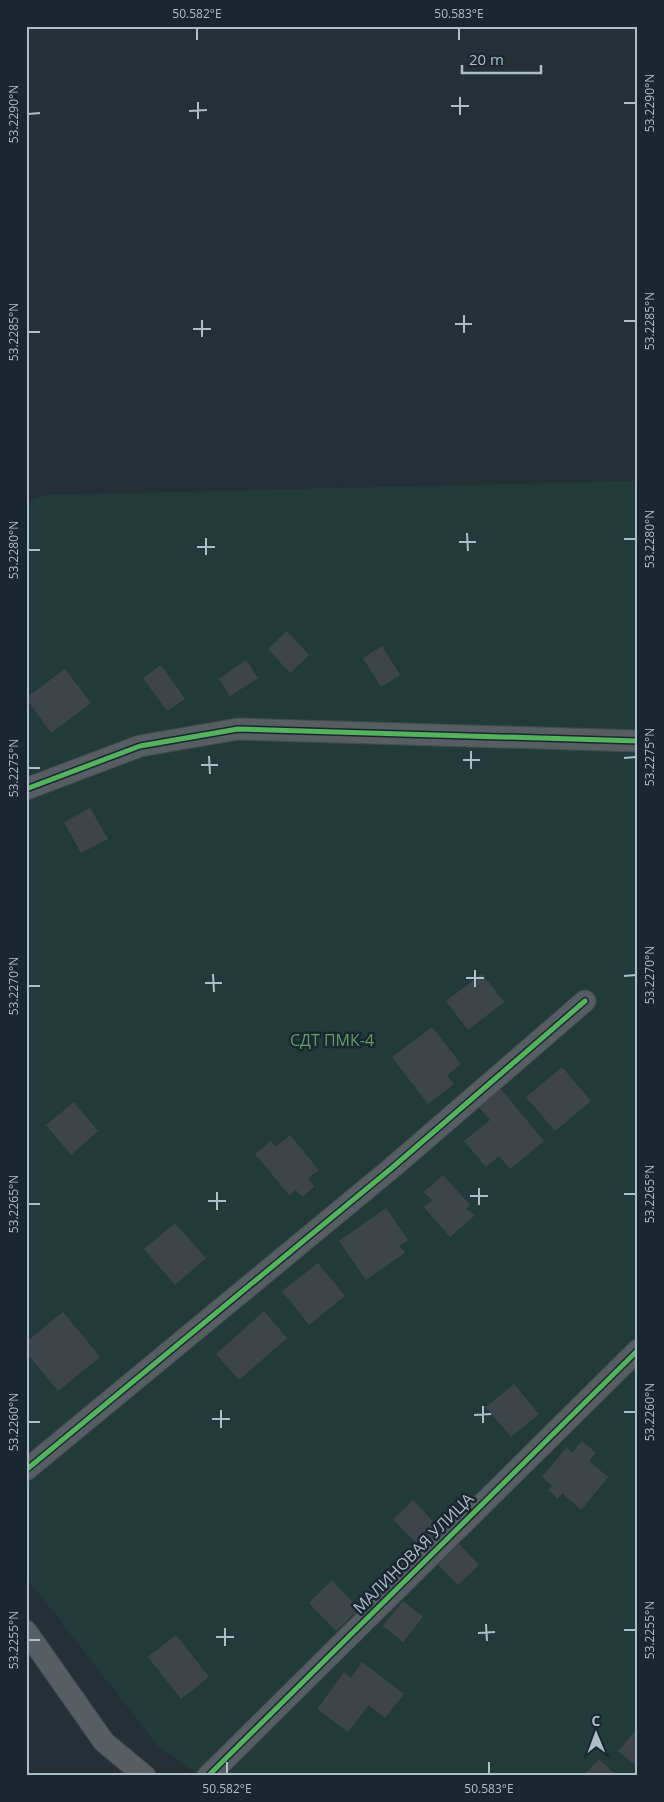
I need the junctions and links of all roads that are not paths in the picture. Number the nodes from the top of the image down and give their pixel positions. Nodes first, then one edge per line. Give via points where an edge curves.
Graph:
1 (638, 741) edge
2 (26, 789) edge
3 (585, 1001) dead end
4 (638, 1350) edge
5 (26, 1470) edge
6 (26, 1631) edge
7 (145, 1776) edge
8 (208, 1776) edge

1 - 2 street via 238,729 140,746
3 - 5 street via 393,1167
4 - 8 street, МАЛИНОВАЯ УЛИЦА
6 - 7 street via 104,1742

